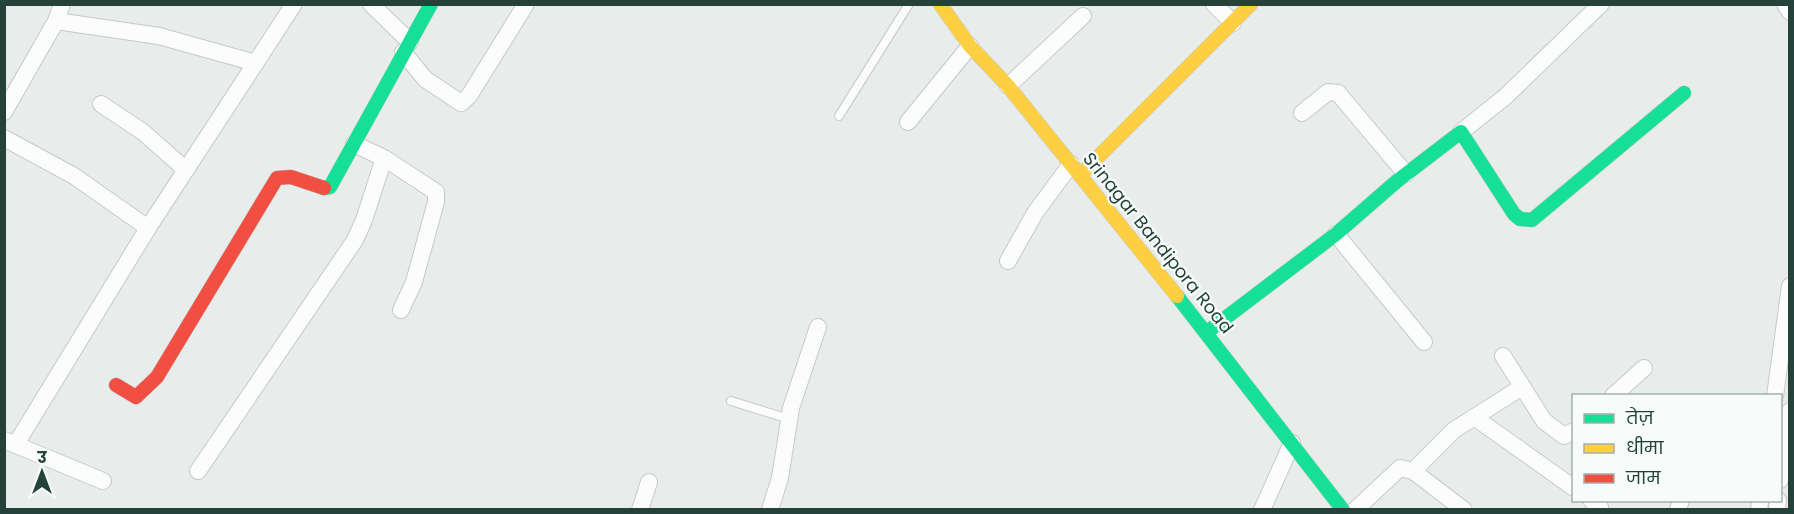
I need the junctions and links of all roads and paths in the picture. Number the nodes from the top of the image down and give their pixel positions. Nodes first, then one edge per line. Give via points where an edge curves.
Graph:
1 (62, 4) edge
2 (294, 4) edge
3 (371, 4) edge
4 (431, 4) edge
5 (526, 4) edge
6 (909, 4) edge
7 (940, 4) edge
8 (1214, 4) edge
9 (1251, 4) edge
10 (1601, 4) edge
11 (1785, 4) edge
12 (1790, 12) edge
13 (1083, 16) dead end
14 (56, 21) junction
15 (1233, 23) junction
16 (970, 46) junction
17 (406, 47) junction
18 (256, 63) junction
19 (1008, 86) junction
20 (1684, 93) dead end
21 (101, 104) dead end
22 (4, 111) edge
23 (1302, 113) dead end
24 (839, 116) dead end
25 (908, 122) dead end
26 (1461, 132) junction
27 (4, 138) edge
28 (354, 144) junction
29 (384, 158) junction
30 (1076, 169) junction
31 (186, 170) junction
32 (1406, 174) junction
33 (148, 228) junction
34 (1336, 234) junction
35 (1008, 261) dead end
36 (1790, 286) edge
37 (401, 310) dead end
38 (818, 327) dead end
39 (1207, 332) junction
40 (1424, 342) dead end
41 (1503, 356) dead end
42 (1644, 368) dead end
43 (116, 385) dead end
44 (1522, 387) junction
45 (1615, 394) edge
46 (1774, 394) edge
47 (731, 401) dead end
48 (1790, 411) edge
49 (1474, 417) junction
50 (789, 419) junction
51 (1572, 432) edge
52 (10, 442) edge
53 (1292, 443) junction
54 (1782, 466) edge
55 (198, 471) dead end
56 (1413, 471) junction
57 (103, 481) dead end
58 (649, 482) dead end
59 (1572, 487) edge
60 (640, 510) edge
61 (770, 510) edge
62 (1262, 510) edge
63 (1343, 510) edge
64 (1355, 510) edge
65 (1464, 510) edge

1 - 14 street
2 - 18 street
3 - 17 street
4 - 17 main road
5 - 17 street via 461,103 425,79
6 - 24 lane
7 - 16 main road, Srinagar Bandipora Road
8 - 15 street
9 - 15 main road
10 - 26 street via 1505,97
11 - 12 street
13 - 19 street
14 - 18 street via 159,36
14 - 22 street
15 - 30 main road
16 - 19 main road, Srinagar Bandipora Road
16 - 25 street
17 - 28 main road
18 - 31 street
19 - 30 main road, Srinagar Bandipora Road
20 - 26 main road via 1532,220 1514,214
21 - 31 street via 143,132
23 - 32 street via 1328,92 1338,93
26 - 32 main road
27 - 33 street via 74,176
28 - 29 street
28 - 43 main road via 326,189 288,176 277,178 157,377 136,396
29 - 37 street via 430,187 437,197 414,282
29 - 55 street via 355,240
30 - 35 street via 1035,213
30 - 39 main road, Srinagar Bandipora Road
31 - 33 street
32 - 34 main road
33 - 52 street
34 - 39 main road
34 - 40 street
36 - 46 street
38 - 50 street
39 - 53 main road, Srinagar Bandipora Road
41 - 44 street
42 - 45 street
44 - 49 street
44 - 51 street via 1552,429 1566,436
47 - 50 lane
48 - 54 street
49 - 56 street via 1454,430
49 - 59 street
50 - 61 street via 780,478
52 - 57 street
53 - 62 street
53 - 63 main road, Srinagar Bandipora Road
56 - 64 street via 1396,470
56 - 65 street
58 - 60 street

